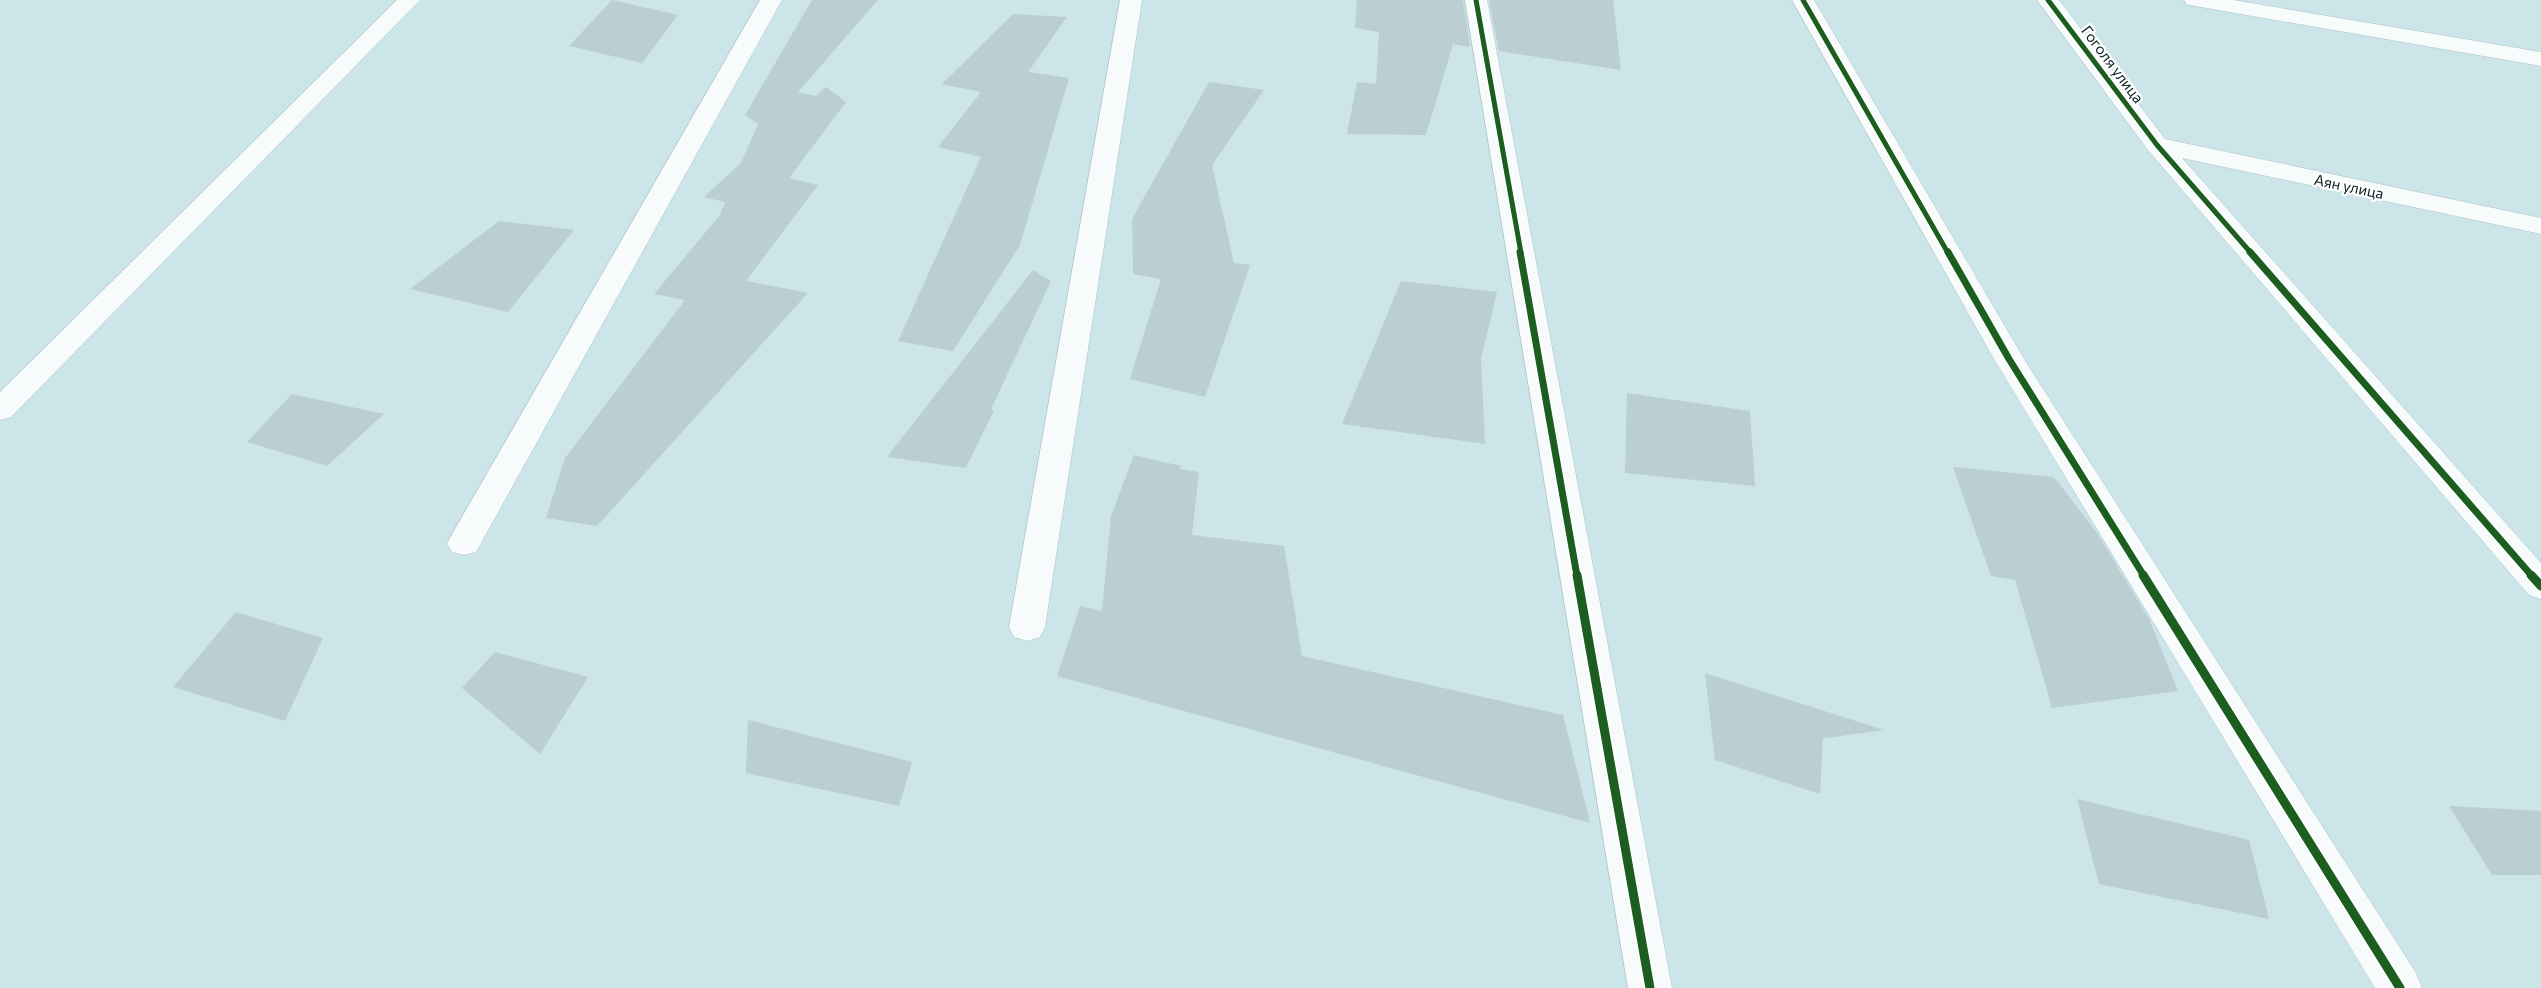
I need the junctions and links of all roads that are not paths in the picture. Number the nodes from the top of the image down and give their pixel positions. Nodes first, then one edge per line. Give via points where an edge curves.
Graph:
1 (409, 0) edge
2 (771, 0) edge
3 (1131, 0) edge
4 (1476, 0) edge
5 (1803, 0) edge
6 (2048, 0) edge
7 (2195, 0) edge
8 (2541, 59) edge
9 (2157, 145) junction
10 (2541, 226) edge
11 (0, 411) edge
12 (464, 543) dead end
13 (2541, 586) edge
14 (1027, 627) dead end
15 (1650, 988) edge
16 (2400, 988) edge

1 - 11 street
2 - 12 street
3 - 14 street
4 - 15 street
5 - 16 street via 2009,359
6 - 9 street, Гоголя улица
7 - 8 street
9 - 10 street, Аян улица
9 - 13 street, Гоголя улица

